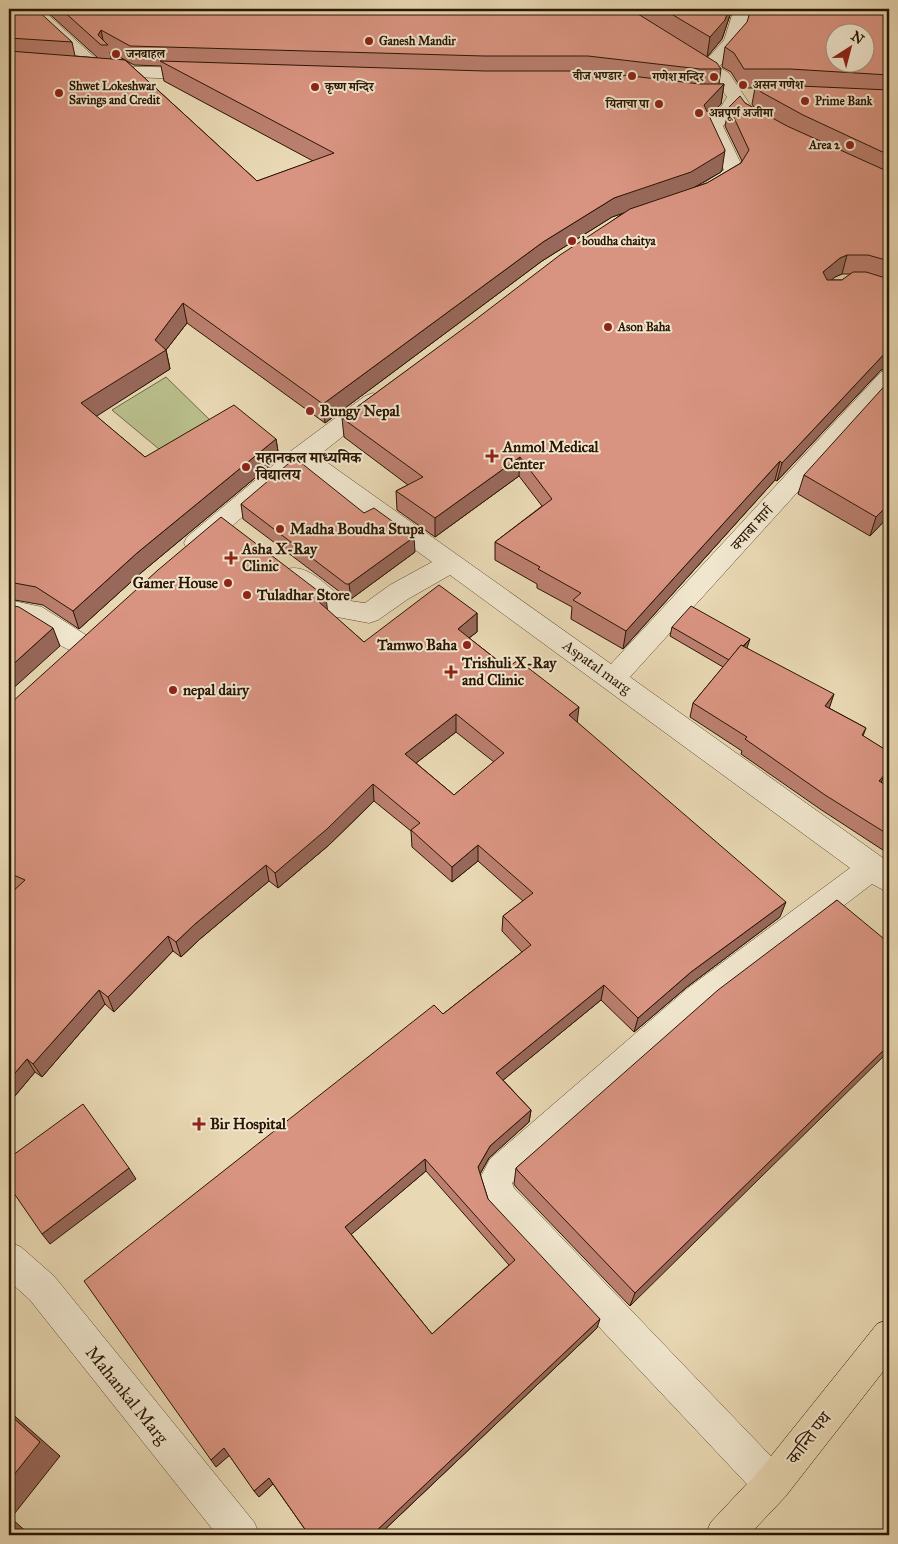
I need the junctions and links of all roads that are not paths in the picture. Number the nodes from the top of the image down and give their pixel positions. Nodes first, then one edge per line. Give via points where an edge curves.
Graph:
1 (32, 9) edge
2 (743, 9) edge
3 (671, 45) edge
4 (709, 68) junction
5 (72, 69) edge
6 (99, 71) junction
7 (217, 74) edge
8 (735, 97) junction
9 (763, 126) edge
10 (688, 200) edge
11 (889, 377) edge
12 (390, 388) edge
13 (302, 456) junction
14 (181, 556) edge
15 (276, 560) edge
16 (450, 563) junction
17 (9, 610) edge
18 (80, 644) edge
19 (613, 679) junction
20 (881, 874) edge
21 (9, 1259) edge
22 (889, 1336) edge
23 (772, 1484) junction
24 (241, 1535) edge
25 (724, 1535) edge

1 - 6 street
2 - 4 street via 733,41
3 - 4 street
4 - 8 street via 722,77
5 - 6 street
6 - 7 street
8 - 9 street via 749,117
8 - 10 street via 726,113 713,125 734,170 732,175
11 - 19 street, क्याबा मार्ग
12 - 13 street
13 - 14 street via 292,462 232,526
13 - 16 street, Aspatal marg
15 - 16 street via 341,609 370,613
16 - 19 street, Aspatal marg
17 - 18 street via 33,614
19 - 20 street, Aspatal marg
20 - 23 street via 699,998 502,1170 495,1180 500,1198
21 - 24 street, Mahankal Marg via 42,1288
22 - 23 main road, कान्ति पथ
23 - 25 main road, कान्ति पथ

